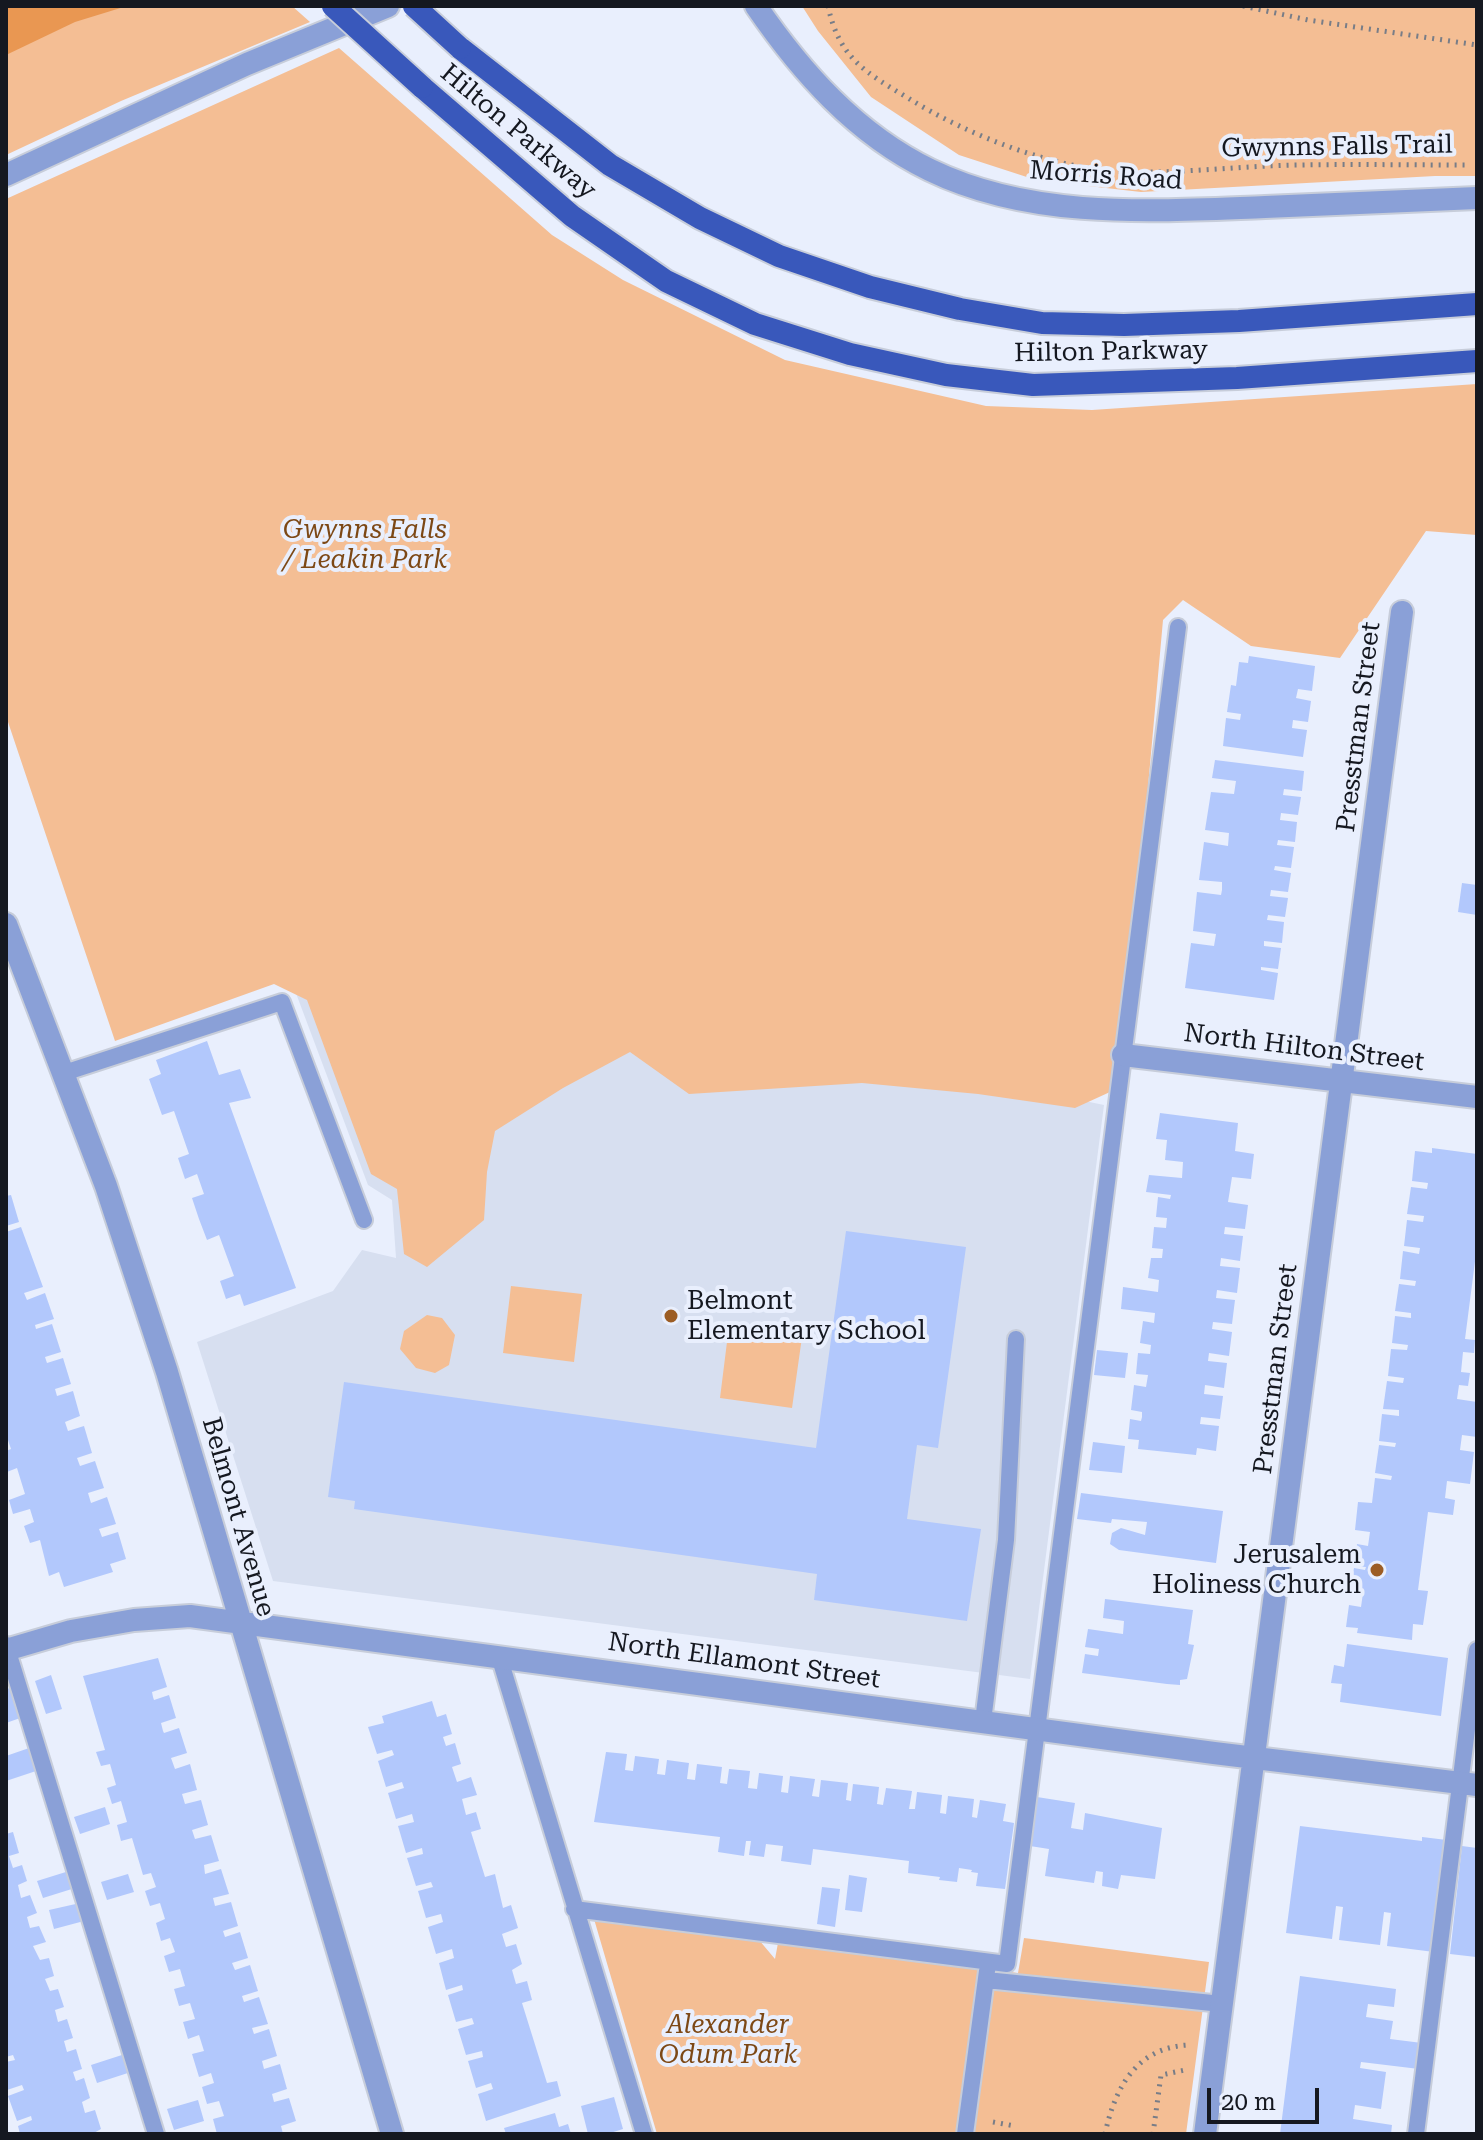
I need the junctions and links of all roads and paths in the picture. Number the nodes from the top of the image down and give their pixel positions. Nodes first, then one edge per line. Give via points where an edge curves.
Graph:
1 (333, 6) edge
2 (388, 6) edge
3 (414, 6) edge
4 (756, 6) edge
5 (828, 6) edge
6 (1243, 6) edge
7 (1477, 45) edge
8 (1477, 165) edge
9 (6, 175) edge
10 (1477, 198) edge
11 (1477, 304) edge
12 (1477, 361) edge
13 (1402, 612) dead end
14 (1178, 627) dead end
15 (6, 924) edge
16 (1123, 1055) junction
17 (64, 1073) junction
18 (1341, 1081) junction
19 (1477, 1097) edge
20 (364, 1220) dead end
21 (1016, 1339) dead end
22 (239, 1621) junction
23 (7, 1649) edge
24 (1477, 1650) edge
25 (499, 1656) junction
26 (983, 1721) junction
27 (1037, 1729) junction
28 (1253, 1758) junction
29 (1469, 1784) edge
30 (574, 1909) junction
31 (989, 1962) junction
32 (986, 1980) junction
33 (1222, 2004) junction
34 (1190, 2045) dead end
35 (1186, 2069) dead end
36 (156, 2134) edge
37 (392, 2134) edge
38 (644, 2134) edge
39 (965, 2134) edge
40 (1106, 2134) edge
41 (1153, 2134) edge
42 (1205, 2134) edge
43 (1416, 2134) edge

1 - 12 main road, Hilton Parkway, bridge via 572,216 666,281 755,324 850,354 946,375 1033,385 1237,378
2 - 9 street via 247,64
3 - 11 main road, Hilton Parkway, bridge via 610,165 779,256 870,287 1042,323 1239,321
4 - 10 street, Morris Road via 830,100 874,136 931,171 988,193 1049,205 1183,210
5 - 8 path, Gwynns Falls Trail via 834,32 852,59 884,83 940,119 985,139 1067,163 1126,172
6 - 7 path
13 - 18 street, Presstman Street
14 - 16 lane
15 - 17 street, Belmont Avenue
16 - 18 street, North Hilton Street
16 - 27 lane
17 - 20 lane via 282,1002
17 - 22 street, Belmont Avenue via 167,1372
18 - 19 street, North Hilton Street
18 - 28 street, Presstman Street
21 - 26 lane via 1006,1540
22 - 23 street, North Ellamont Street via 190,1616 134,1620
22 - 25 street, North Ellamont Street
22 - 37 street, Belmont Avenue
23 - 36 lane
24 - 29 lane
25 - 26 street, North Ellamont Street
25 - 30 lane
26 - 27 street, North Ellamont Street
27 - 28 street, North Ellamont Street
27 - 31 lane via 1007,1964
28 - 29 street, North Ellamont Street
28 - 33 street, Presstman Street
29 - 43 lane
30 - 31 lane
30 - 38 lane
31 - 32 lane
32 - 33 lane
32 - 39 lane
33 - 42 street, Presstman Street
34 - 40 path via 1163,2047 1130,2073
35 - 41 path via 1161,2075

